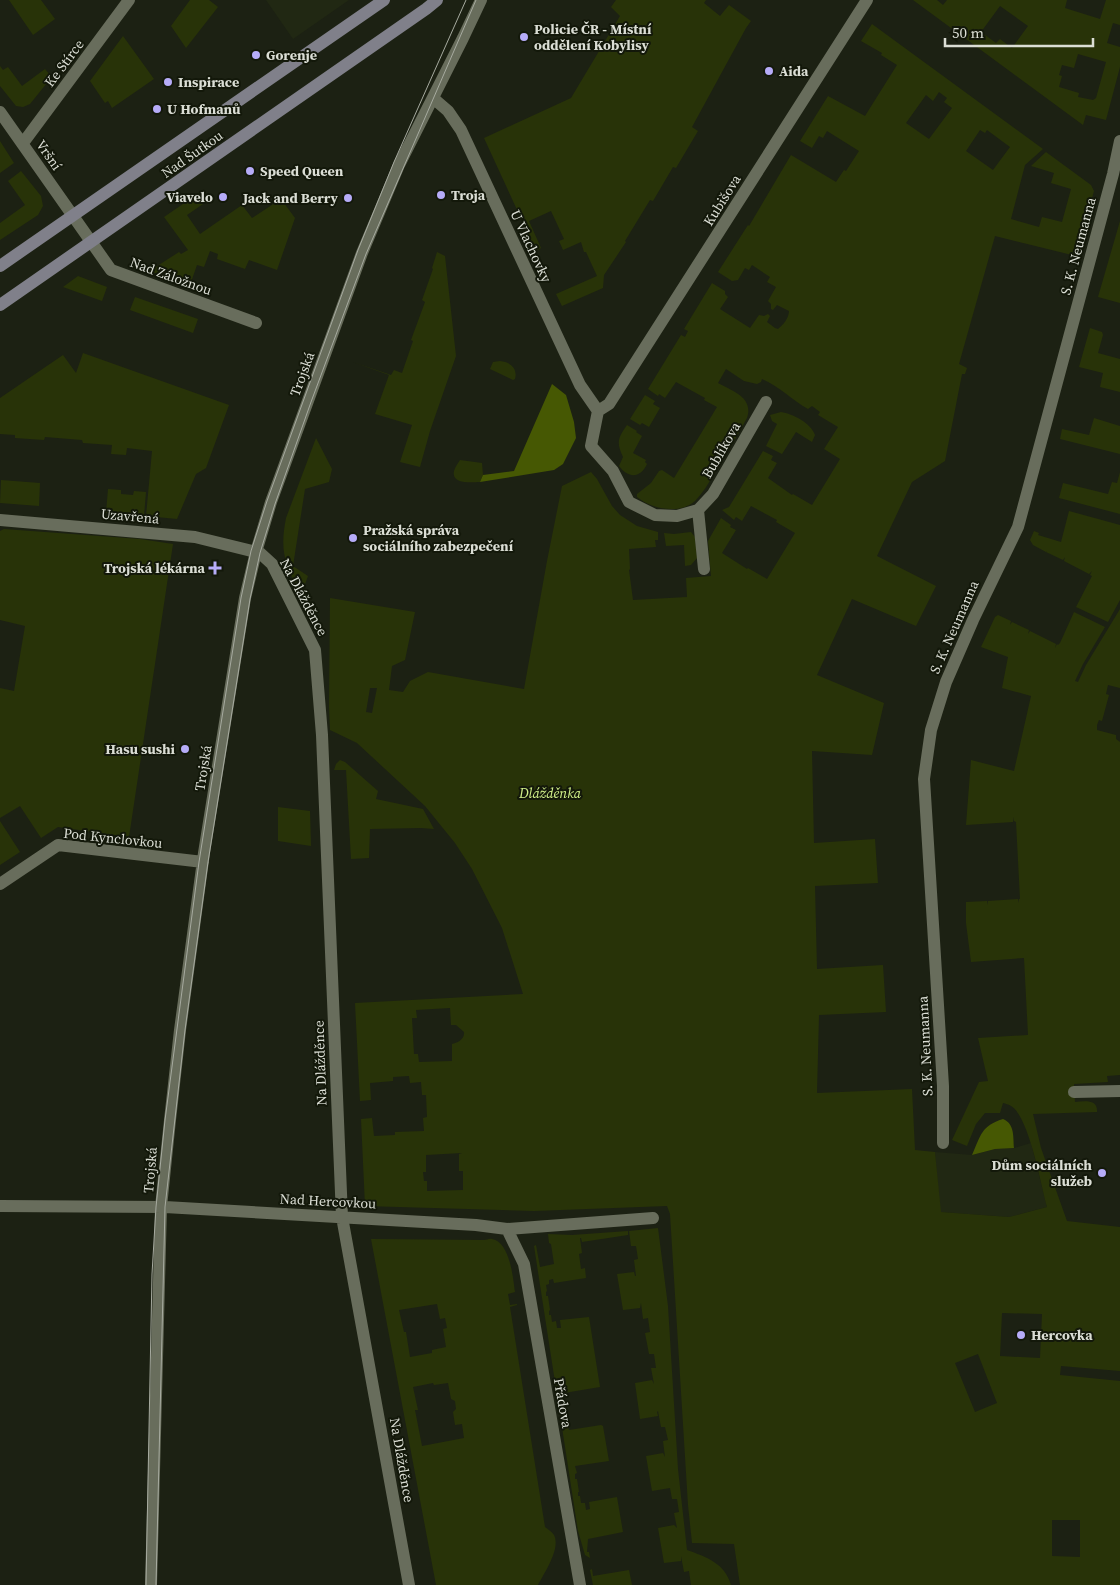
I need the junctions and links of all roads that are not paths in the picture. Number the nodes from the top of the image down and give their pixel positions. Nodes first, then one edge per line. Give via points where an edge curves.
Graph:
1 (129, 0) edge
2 (384, 0) edge
3 (437, 0) edge
4 (481, 0) edge
5 (867, 0) edge
6 (433, 98) junction
7 (0, 112) edge
8 (1120, 141) edge
9 (23, 143) junction
10 (73, 215) junction
11 (92, 242) junction
12 (0, 266) edge
13 (0, 305) edge
14 (256, 323) dead end
15 (766, 402) dead end
16 (598, 411) junction
17 (698, 510) junction
18 (0, 520) edge
19 (256, 552) junction
20 (704, 569) dead end
21 (203, 862) junction
22 (0, 884) edge
23 (1120, 1091) edge
24 (1074, 1092) dead end
25 (943, 1143) dead end
26 (0, 1206) edge
27 (161, 1207) junction
28 (342, 1217) junction
29 (653, 1218) dead end
30 (507, 1229) junction
31 (151, 1585) edge
32 (409, 1585) edge
33 (580, 1585) edge

1 - 9 street, Ke Stírce
2 - 10 main road, Nad Šutkou
3 - 11 main road, Nad Šutkou
4 - 6 street, Trojská
5 - 16 street, Kubišova via 609,404
6 - 16 street, U Vlachovky via 448,111 461,130 580,385
6 - 19 street, Trojská via 399,164 362,253
7 - 9 street, Vršní
8 - 25 street, S. K. Neumanna via 1018,527 946,682 930,730 924,778 943,1086
9 - 10 street, Vršní
10 - 11 street, Nad Záložnou
10 - 12 main road, Nad Šutkou
11 - 13 main road, Nad Šutkou
11 - 14 street, Nad Záložnou via 111,270
15 - 17 street, Bublíkova via 713,494
16 - 17 street via 591,446 613,471 629,502 655,514 677,516
17 - 20 street
18 - 19 street, Uzavřená via 195,537
19 - 21 street, Trojská via 245,598
19 - 28 street, Na Dlážděnce via 272,564 315,650 322,735
21 - 22 street, Pod Kynclovkou via 58,845
21 - 27 street, Trojská via 180,1030
23 - 24 street
26 - 27 street, Nad Hercovkou
27 - 28 street, Nad Hercovkou
27 - 31 street, Trojská
28 - 30 street, Nad Hercovkou
28 - 32 street, Na Dlážděnce
29 - 30 street, Nad Hercovkou
30 - 33 street, Přádova via 524,1264

